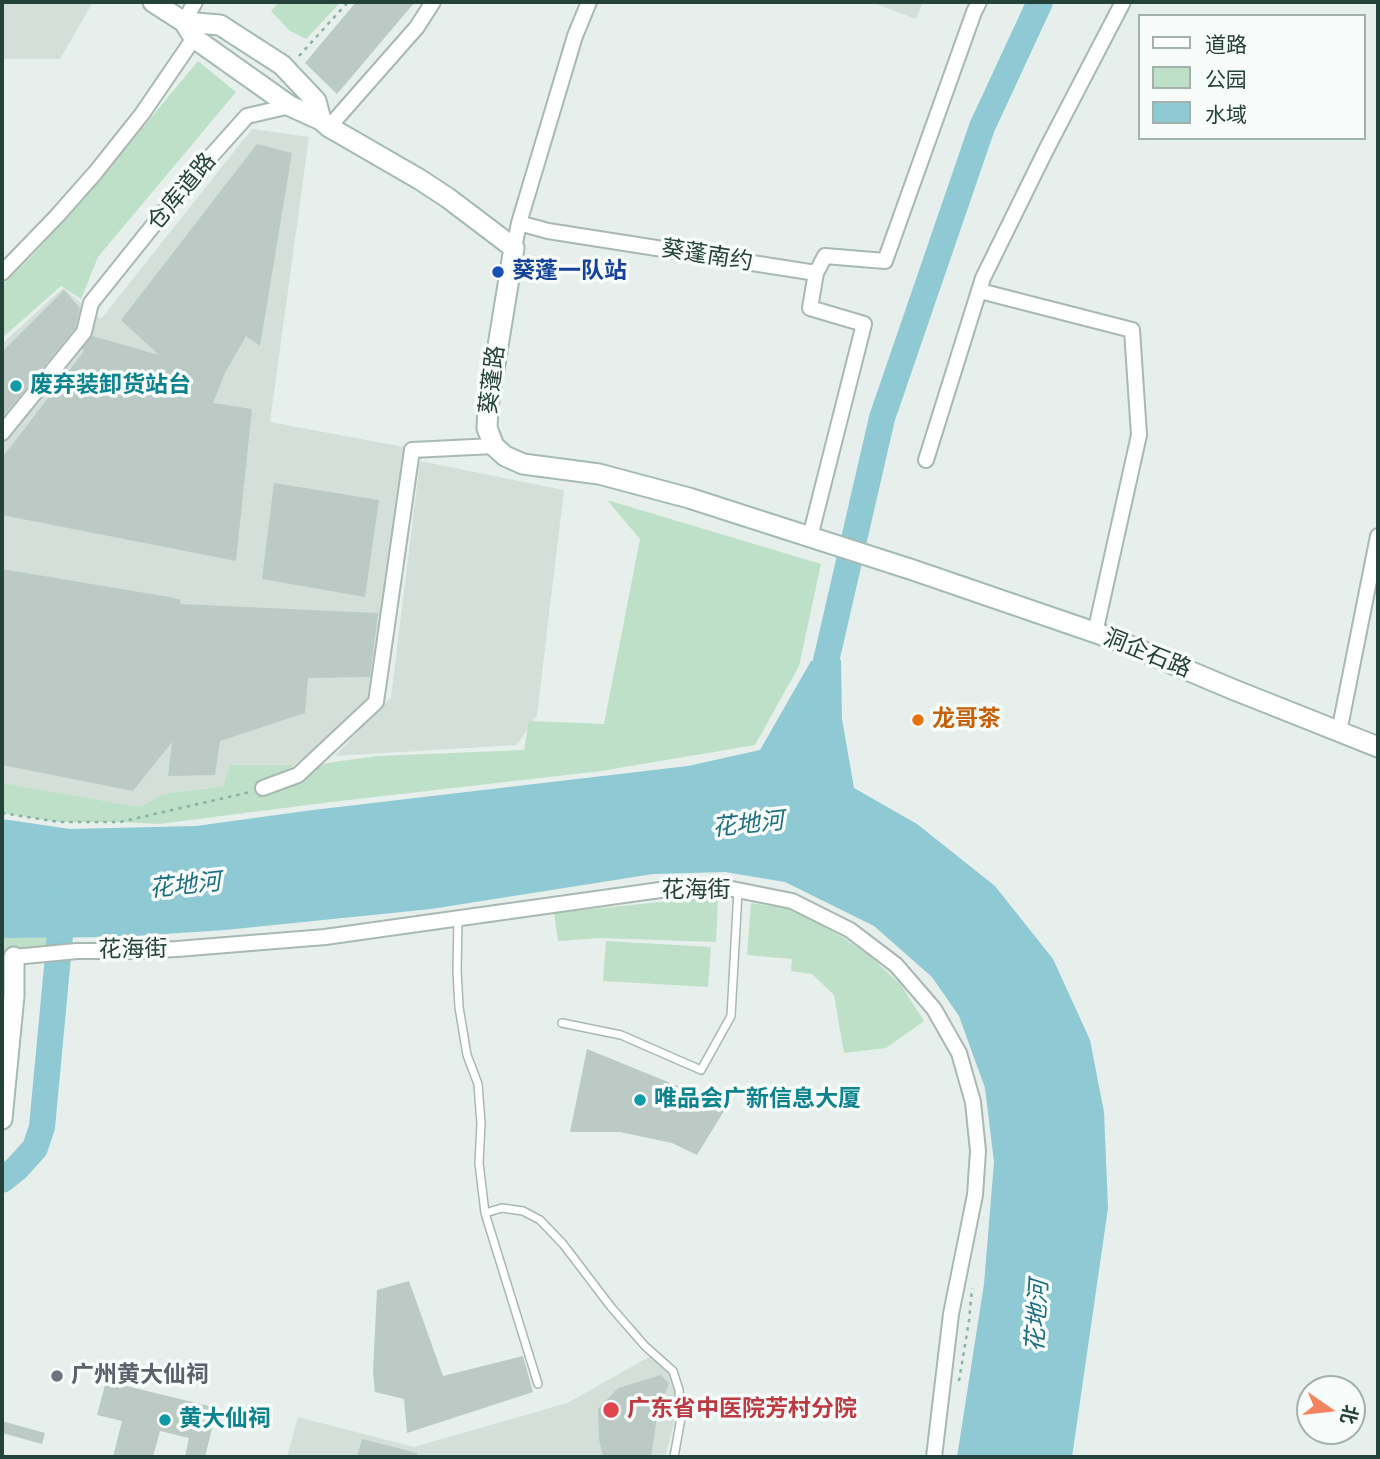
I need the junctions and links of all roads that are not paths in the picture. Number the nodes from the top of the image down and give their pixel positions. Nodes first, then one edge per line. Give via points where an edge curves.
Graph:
1 (153, 2) edge
2 (195, 2) edge
3 (433, 2) edge
4 (589, 2) edge
5 (979, 2) edge
6 (1123, 2) edge
7 (189, 30) junction
8 (290, 106) junction
9 (325, 124) junction
10 (519, 223) junction
11 (514, 248) junction
12 (2, 273) edge
13 (816, 273) junction
14 (979, 290) junction
15 (2, 433) edge
16 (494, 446) junction
17 (926, 460) dead end
18 (1378, 536) edge
19 (814, 538) junction
20 (913, 570) joint
21 (1095, 633) junction
22 (1339, 732) junction
23 (1378, 747) edge
24 (263, 788) road end
25 (738, 890) junction
26 (458, 919) junction
27 (14, 957) joint
28 (8, 995) edge
29 (7, 1021) edge
30 (562, 1023) dead end
31 (2, 1119) edge
32 (485, 1213) junction
33 (538, 1384) dead end
34 (674, 1457) edge
35 (934, 1457) edge

1 - 7 street
2 - 7 street
3 - 9 street via 417,27
4 - 10 street
5 - 13 street via 885,261 825,256
6 - 14 street
7 - 8 street
7 - 9 street via 220,25 282,65 316,101
7 - 12 street via 142,114 95,173
8 - 9 street
8 - 15 street, 仓库道路 via 247,116 188,182 91,303 84,332
9 - 11 street via 429,186
10 - 11 street
10 - 13 street, 葵蓬南约
11 - 16 street, 葵蓬路 via 488,407 487,428
13 - 19 street via 810,308 864,324
14 - 17 street
14 - 21 street via 1132,330 1139,435
16 - 19 street, 葵蓬路 via 523,464 641,484
16 - 24 street via 412,450 376,702 298,775
18 - 22 street
19 - 20 street, 葵蓬路
20 - 21 street, 洞企石路
21 - 22 street, 洞企石路
22 - 23 street, 洞企石路
25 - 26 street, 花海街 via 660,890
25 - 30 lane via 731,1016 701,1070 621,1035
25 - 35 street, 花海街 via 792,901 850,930 896,965 934,1009 959,1053 978,1151 975,1195 951,1314
26 - 27 street, 花海街 via 275,942
26 - 32 lane via 458,1007 478,1084
27 - 28 street, 花海街
28 - 29 street, 花海街
29 - 31 street, 花海街
32 - 33 lane
32 - 34 lane via 502,1208 540,1220 611,1307 673,1371 681,1418

